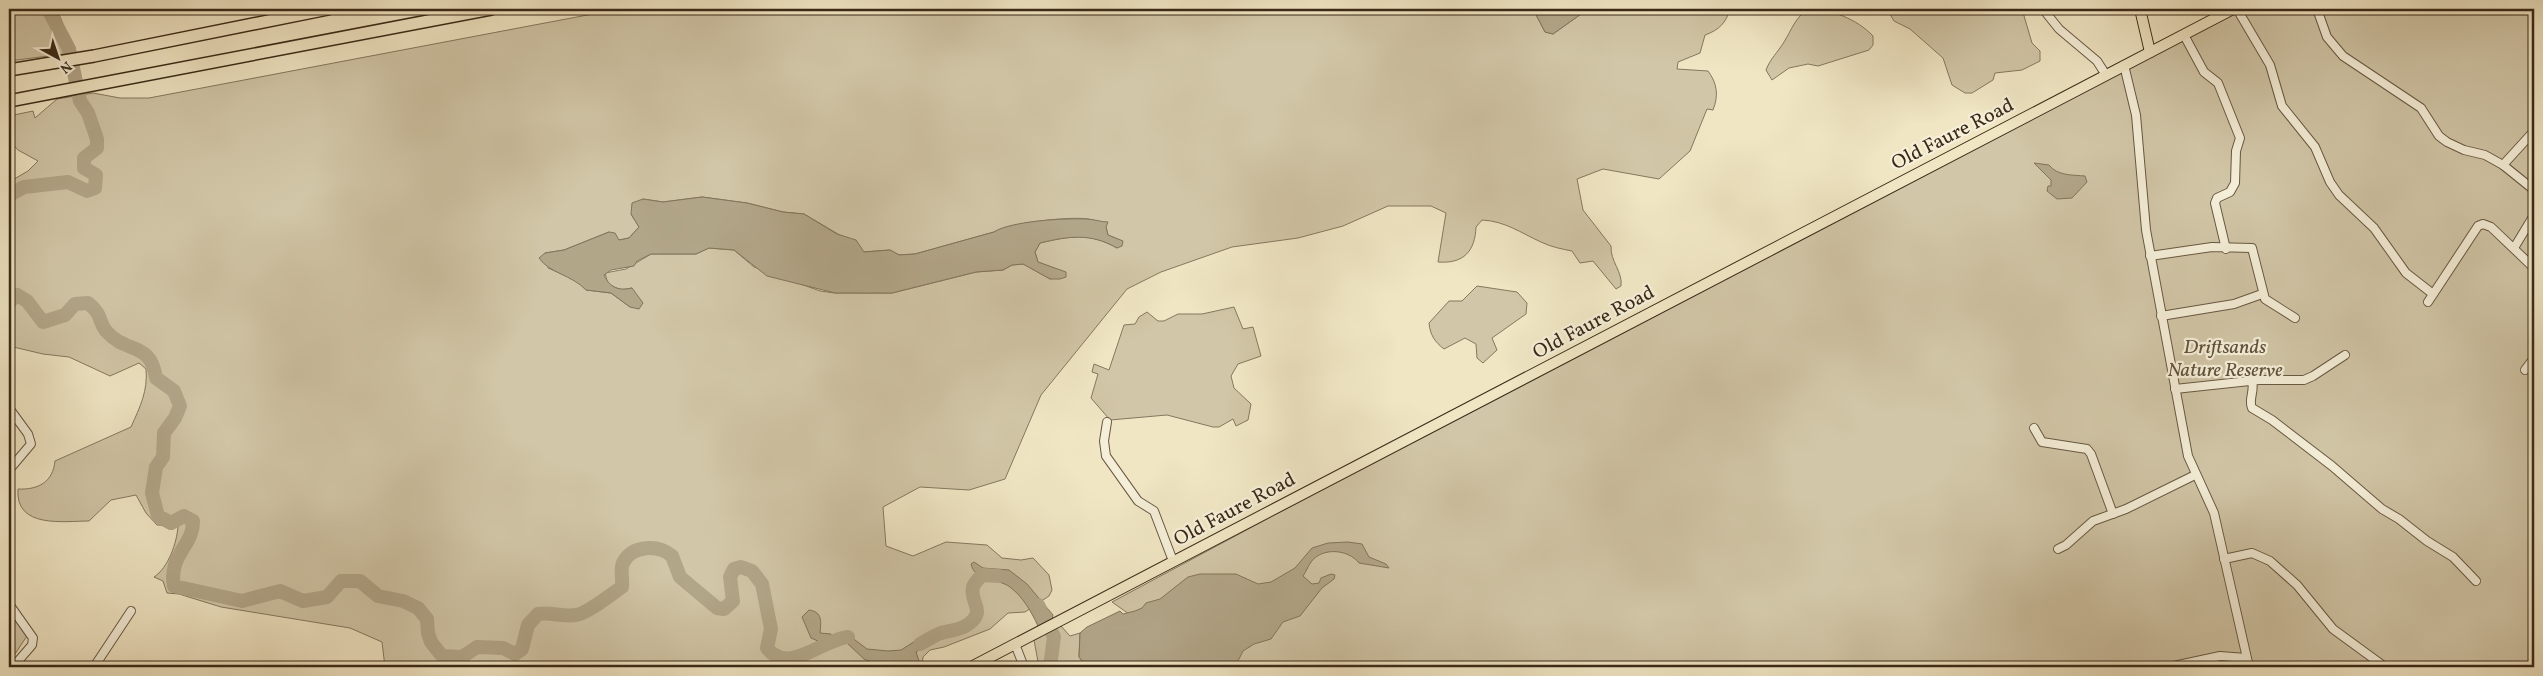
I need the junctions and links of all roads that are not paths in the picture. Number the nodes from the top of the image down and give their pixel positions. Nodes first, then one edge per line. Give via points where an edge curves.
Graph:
1 (328, 9) edge
2 (492, 9) edge
3 (2043, 9) edge
4 (2140, 9) edge
5 (2235, 9) edge
6 (2317, 9) edge
7 (2534, 16) edge
8 (2184, 34) junction
9 (2534, 39) edge
10 (2150, 52) junction
11 (2124, 65) junction
12 (9, 70) edge
13 (2106, 75) junction
14 (9, 100) edge
15 (2534, 132) edge
16 (2503, 165) junction
17 (2534, 190) edge
18 (2534, 215) edge
19 (2514, 248) junction
20 (2226, 249) junction
21 (2150, 256) junction
22 (2534, 268) edge
23 (2262, 294) junction
24 (2433, 294) junction
25 (2428, 302) dead end
26 (2161, 316) junction
27 (2295, 318) dead end
28 (2345, 355) dead end
29 (2534, 358) edge
30 (2525, 370) dead end
31 (2252, 381) junction
32 (2175, 389) junction
33 (9, 408) edge
34 (1107, 422) dead end
35 (2034, 428) dead end
36 (9, 470) edge
37 (2195, 475) junction
38 (2113, 514) junction
39 (2058, 550) dead end
40 (2224, 559) junction
41 (1173, 562) junction
42 (2476, 581) dead end
43 (9, 604) edge
44 (132, 611) dead end
45 (1015, 644) junction
46 (2246, 658) junction
47 (14, 667) edge
48 (94, 667) edge
49 (971, 667) edge
50 (1024, 667) edge
51 (2169, 667) edge
52 (2249, 667) edge
53 (2385, 667) edge

1 - 12 highway
2 - 14 highway
3 - 13 street via 2060,29 2097,60
4 - 10 main road
5 - 8 main road, Old Faure Road
5 - 24 street via 2270,65 2282,106 2315,148 2335,188 2374,228 2406,273
6 - 16 street via 2327,36 2343,56 2421,108 2439,136 2447,142
7 - 9 street
8 - 10 main road, Old Faure Road
8 - 20 street via 2204,72 2218,83 2240,138 2236,151 2236,183 2230,192 2217,198 2216,203
10 - 11 main road, Old Faure Road
11 - 13 main road, Old Faure Road
11 - 21 street via 2136,115
13 - 41 main road, Old Faure Road
15 - 16 street
16 - 17 street
18 - 19 street
19 - 22 street
19 - 24 street via 2490,227 2478,226
20 - 21 street via 2212,247
20 - 23 street via 2252,248
21 - 26 street
23 - 26 street via 2234,304
23 - 27 street
24 - 25 street
26 - 32 street
28 - 31 street via 2304,380
29 - 30 street
31 - 32 street
31 - 42 street via 2252,408 2332,466 2382,510 2453,557
32 - 37 street via 2188,456
33 - 36 street via 28,434 31,444
34 - 41 street via 1106,456 1138,500 1154,512
35 - 38 street via 2042,442 2087,449
37 - 38 street
37 - 40 street via 2214,513
38 - 39 street via 2086,525 2076,538
40 - 46 street
40 - 53 street via 2252,553 2270,561 2297,585 2333,629
41 - 45 main road, Old Faure Road
43 - 47 street via 32,632 33,638 32,645
44 - 48 street
45 - 49 main road, Old Faure Road
45 - 50 street
46 - 51 street via 2220,656
46 - 52 street

